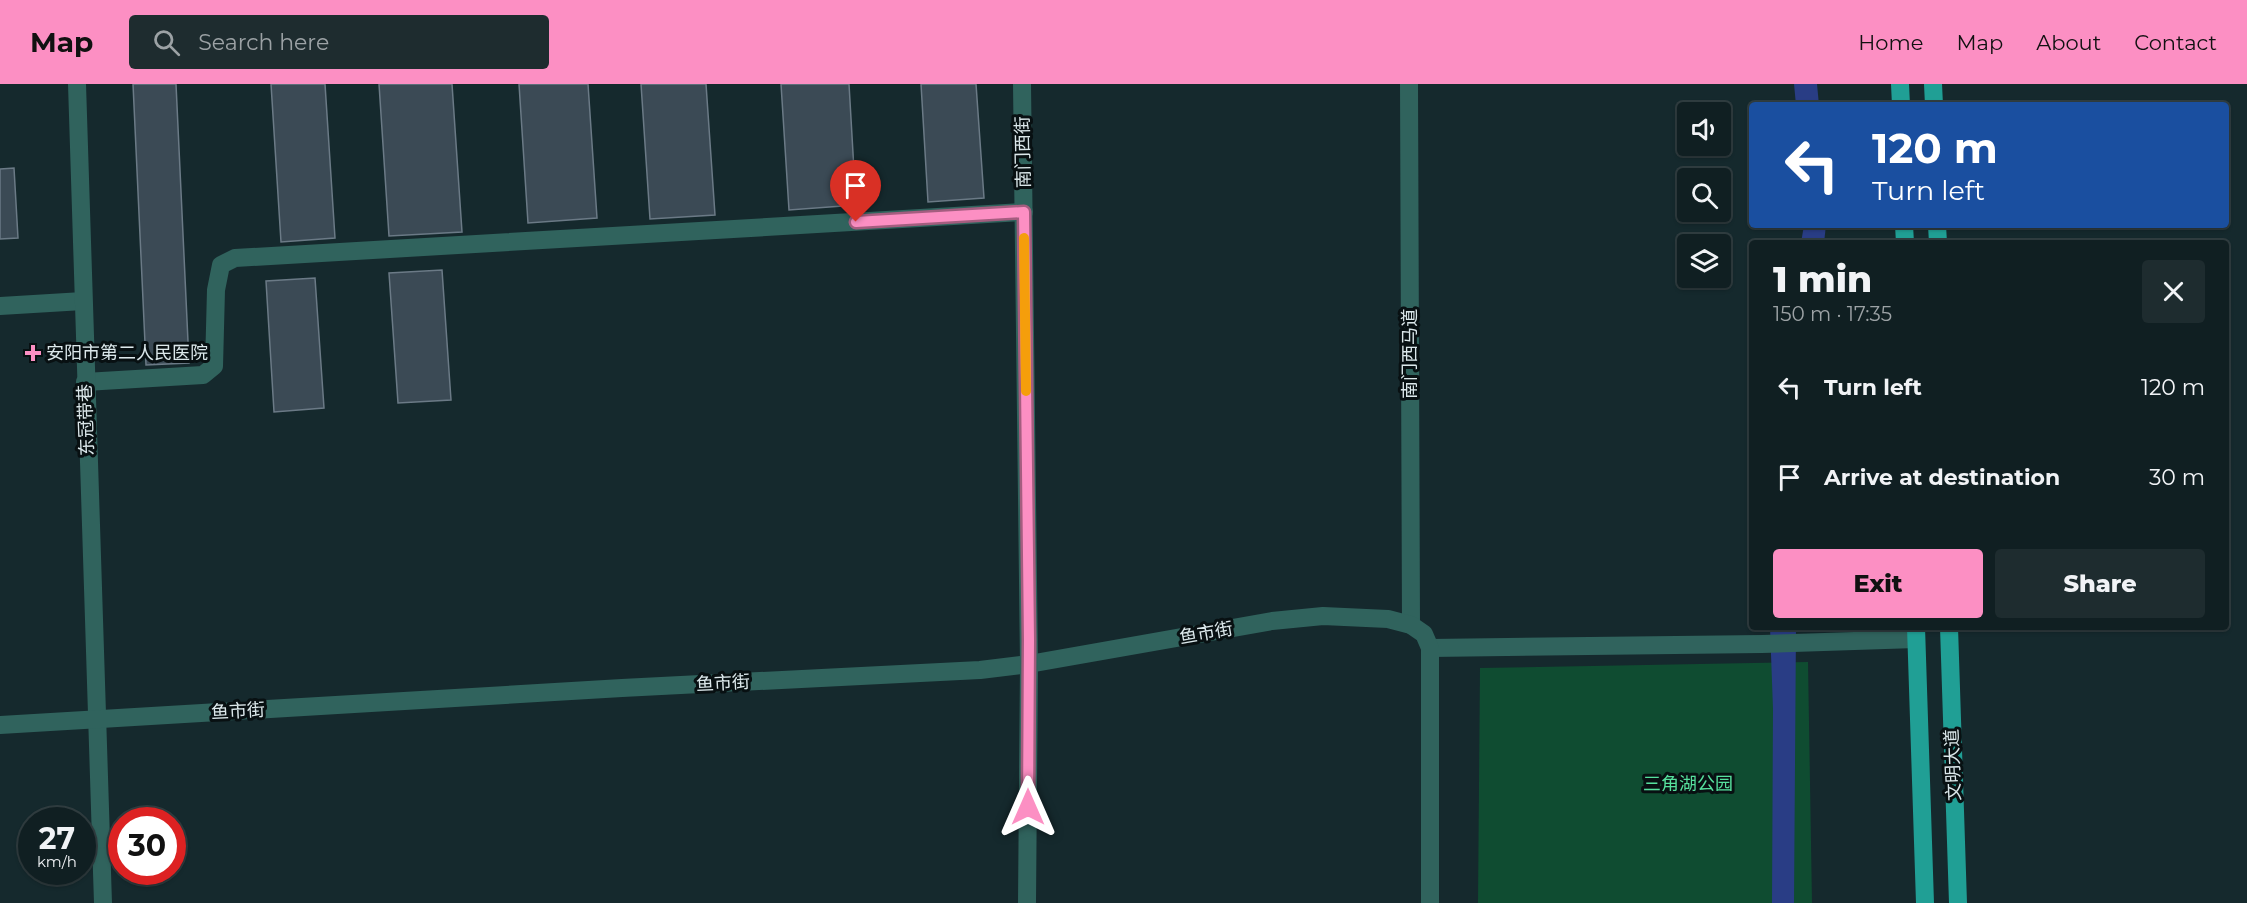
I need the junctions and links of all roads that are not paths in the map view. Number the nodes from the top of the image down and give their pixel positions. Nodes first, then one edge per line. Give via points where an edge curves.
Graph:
1 (76, 84) edge
2 (1022, 84) edge
3 (1409, 84) edge
4 (1900, 84) edge
5 (1933, 84) edge
6 (1901, 102) edge
7 (1934, 102) edge
8 (1024, 212) junction
9 (83, 301) junction
10 (0, 306) edge
11 (85, 382) junction
12 (1411, 625) junction
13 (1949, 630) edge
14 (1916, 633) edge
15 (1430, 648) junction
16 (1029, 664) junction
17 (96, 719) junction
18 (0, 725) edge
19 (103, 903) edge
20 (1027, 903) edge
21 (1430, 903) edge
22 (1925, 903) edge
23 (1958, 903) edge

1 - 9 street, 东冠带巷
2 - 8 street, 南门西街
3 - 12 street, 南门西马道
4 - 6 main road
5 - 7 main road
8 - 11 street via 235,258 221,265 216,291 214,366 203,375
8 - 16 street, 南门西街
9 - 10 street
9 - 11 street, 东冠带巷
11 - 17 street, 东冠带巷
12 - 15 street via 1424,634
12 - 16 street, 鱼市街 via 1388,619 1323,616 1272,621
13 - 23 main road, 文明大道
14 - 15 street via 1762,644
14 - 22 main road, 文明大道
15 - 21 street
16 - 17 street, 鱼市街 via 980,670
16 - 20 street, 南门西街
17 - 18 street, 鱼市街
17 - 19 street, 东冠带巷

